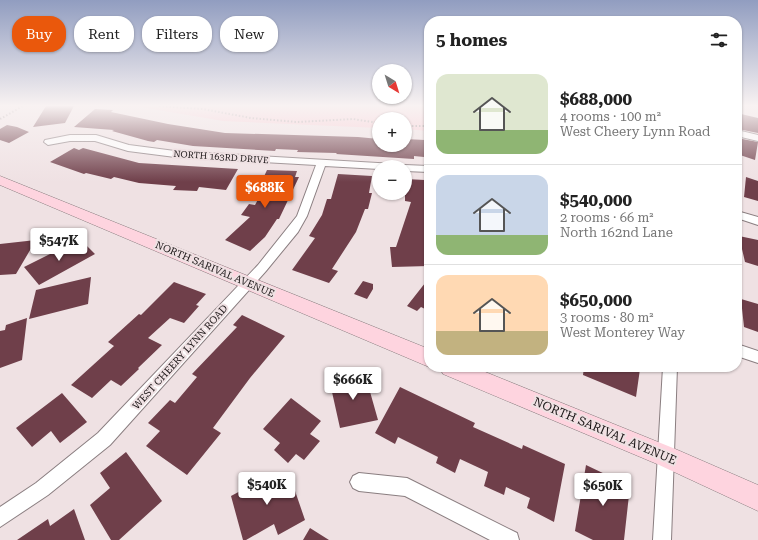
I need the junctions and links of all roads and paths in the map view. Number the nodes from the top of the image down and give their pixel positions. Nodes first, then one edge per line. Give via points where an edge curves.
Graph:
1 (742, 134) edge
2 (758, 138) edge
3 (48, 142) dead end
4 (322, 163) junction
5 (372, 166) edge
6 (412, 168) edge
7 (424, 169) edge
8 (0, 180) edge
9 (742, 216) edge
10 (758, 221) edge
11 (248, 283) junction
12 (742, 352) edge
13 (424, 356) edge
14 (758, 357) edge
15 (462, 372) edge
16 (670, 372) edge
17 (665, 456) junction
18 (359, 482) dead end
19 (758, 498) edge
20 (0, 518) edge
21 (510, 540) edge
22 (662, 540) edge

1 - 2 street
3 - 4 street, NORTH 163RD DRIVE via 70,138 96,138 128,148 175,154
4 - 5 street, NORTH 163RD DRIVE
4 - 11 street, WEST CHEERY LYNN ROAD via 294,230
6 - 7 street
8 - 11 street, NORTH SARIVAL AVENUE
9 - 10 street
11 - 13 street, NORTH SARIVAL AVENUE
11 - 20 street, WEST CHEERY LYNN ROAD via 104,438 42,489
12 - 14 street
15 - 17 street, NORTH SARIVAL AVENUE
16 - 17 street
17 - 19 street, NORTH SARIVAL AVENUE
17 - 22 street
18 - 21 street via 407,486

